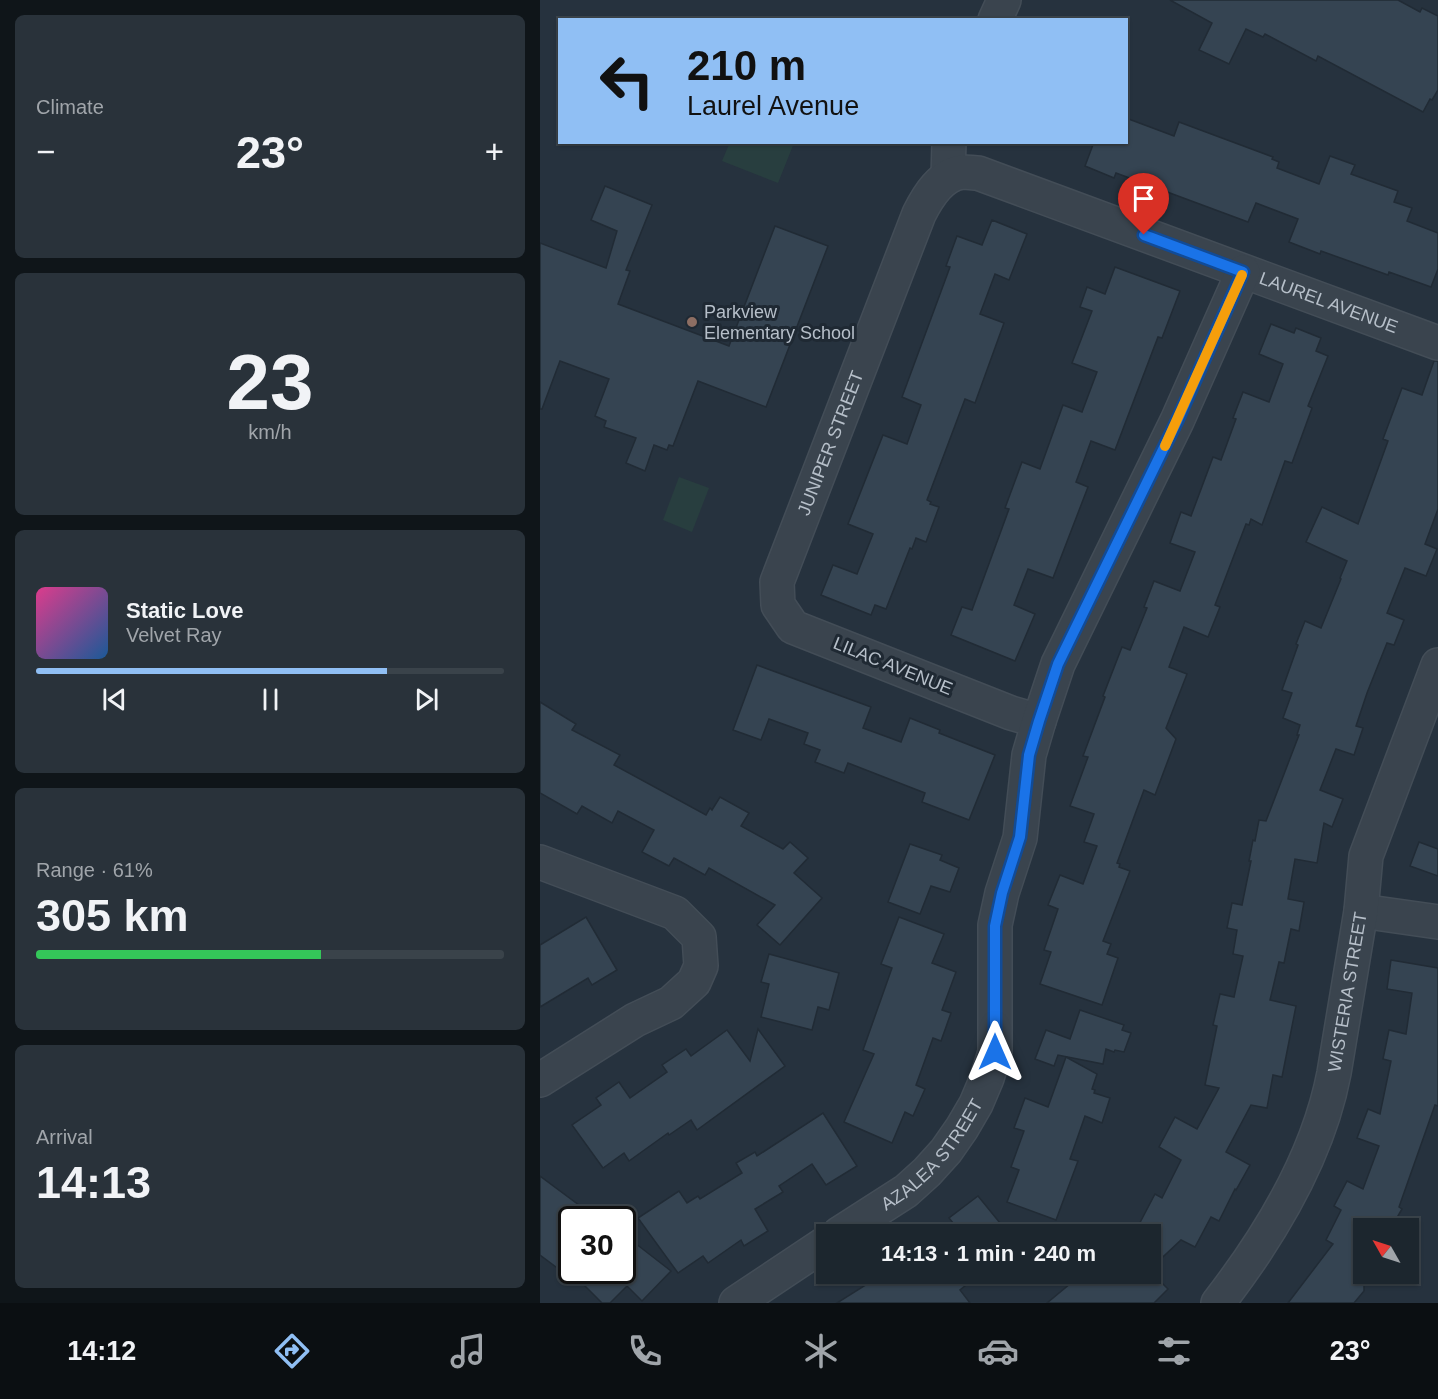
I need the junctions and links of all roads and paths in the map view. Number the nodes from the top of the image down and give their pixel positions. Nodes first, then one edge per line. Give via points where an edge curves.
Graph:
1 (1004, 0) edge
2 (996, 18) edge
3 (949, 144) edge
4 (948, 177) junction
5 (1243, 272) junction
6 (1438, 343) edge
7 (777, 582) joint
8 (1438, 665) edge
9 (1039, 721) junction
10 (540, 862) edge
11 (1361, 911) junction
12 (1438, 922) edge
13 (540, 1080) edge
14 (855, 1224) edge
15 (816, 1250) edge
16 (736, 1303) edge
17 (1218, 1303) edge

1 - 2 street
3 - 4 street
4 - 5 street, LAUREL AVENUE via 962,172 978,173
4 - 7 street, JUNIPER STREET via 929,194 919,214
5 - 6 street, LAUREL AVENUE
5 - 9 street, AZALEA STREET via 1177,421 1058,664
7 - 9 street, LILAC AVENUE via 778,604 793,627
8 - 11 street, WISTERIA STREET via 1366,856
9 - 14 street, AZALEA STREET via 1029,755 1020,837 995,926 995,1052 987,1078 962,1128 927,1172 906,1191
10 - 13 street via 675,913 699,937 700,966 694,982 671,1003 635,1020
11 - 12 street
11 - 17 street, WISTERIA STREET via 1331,1092 1314,1139 1270,1229
15 - 16 street

